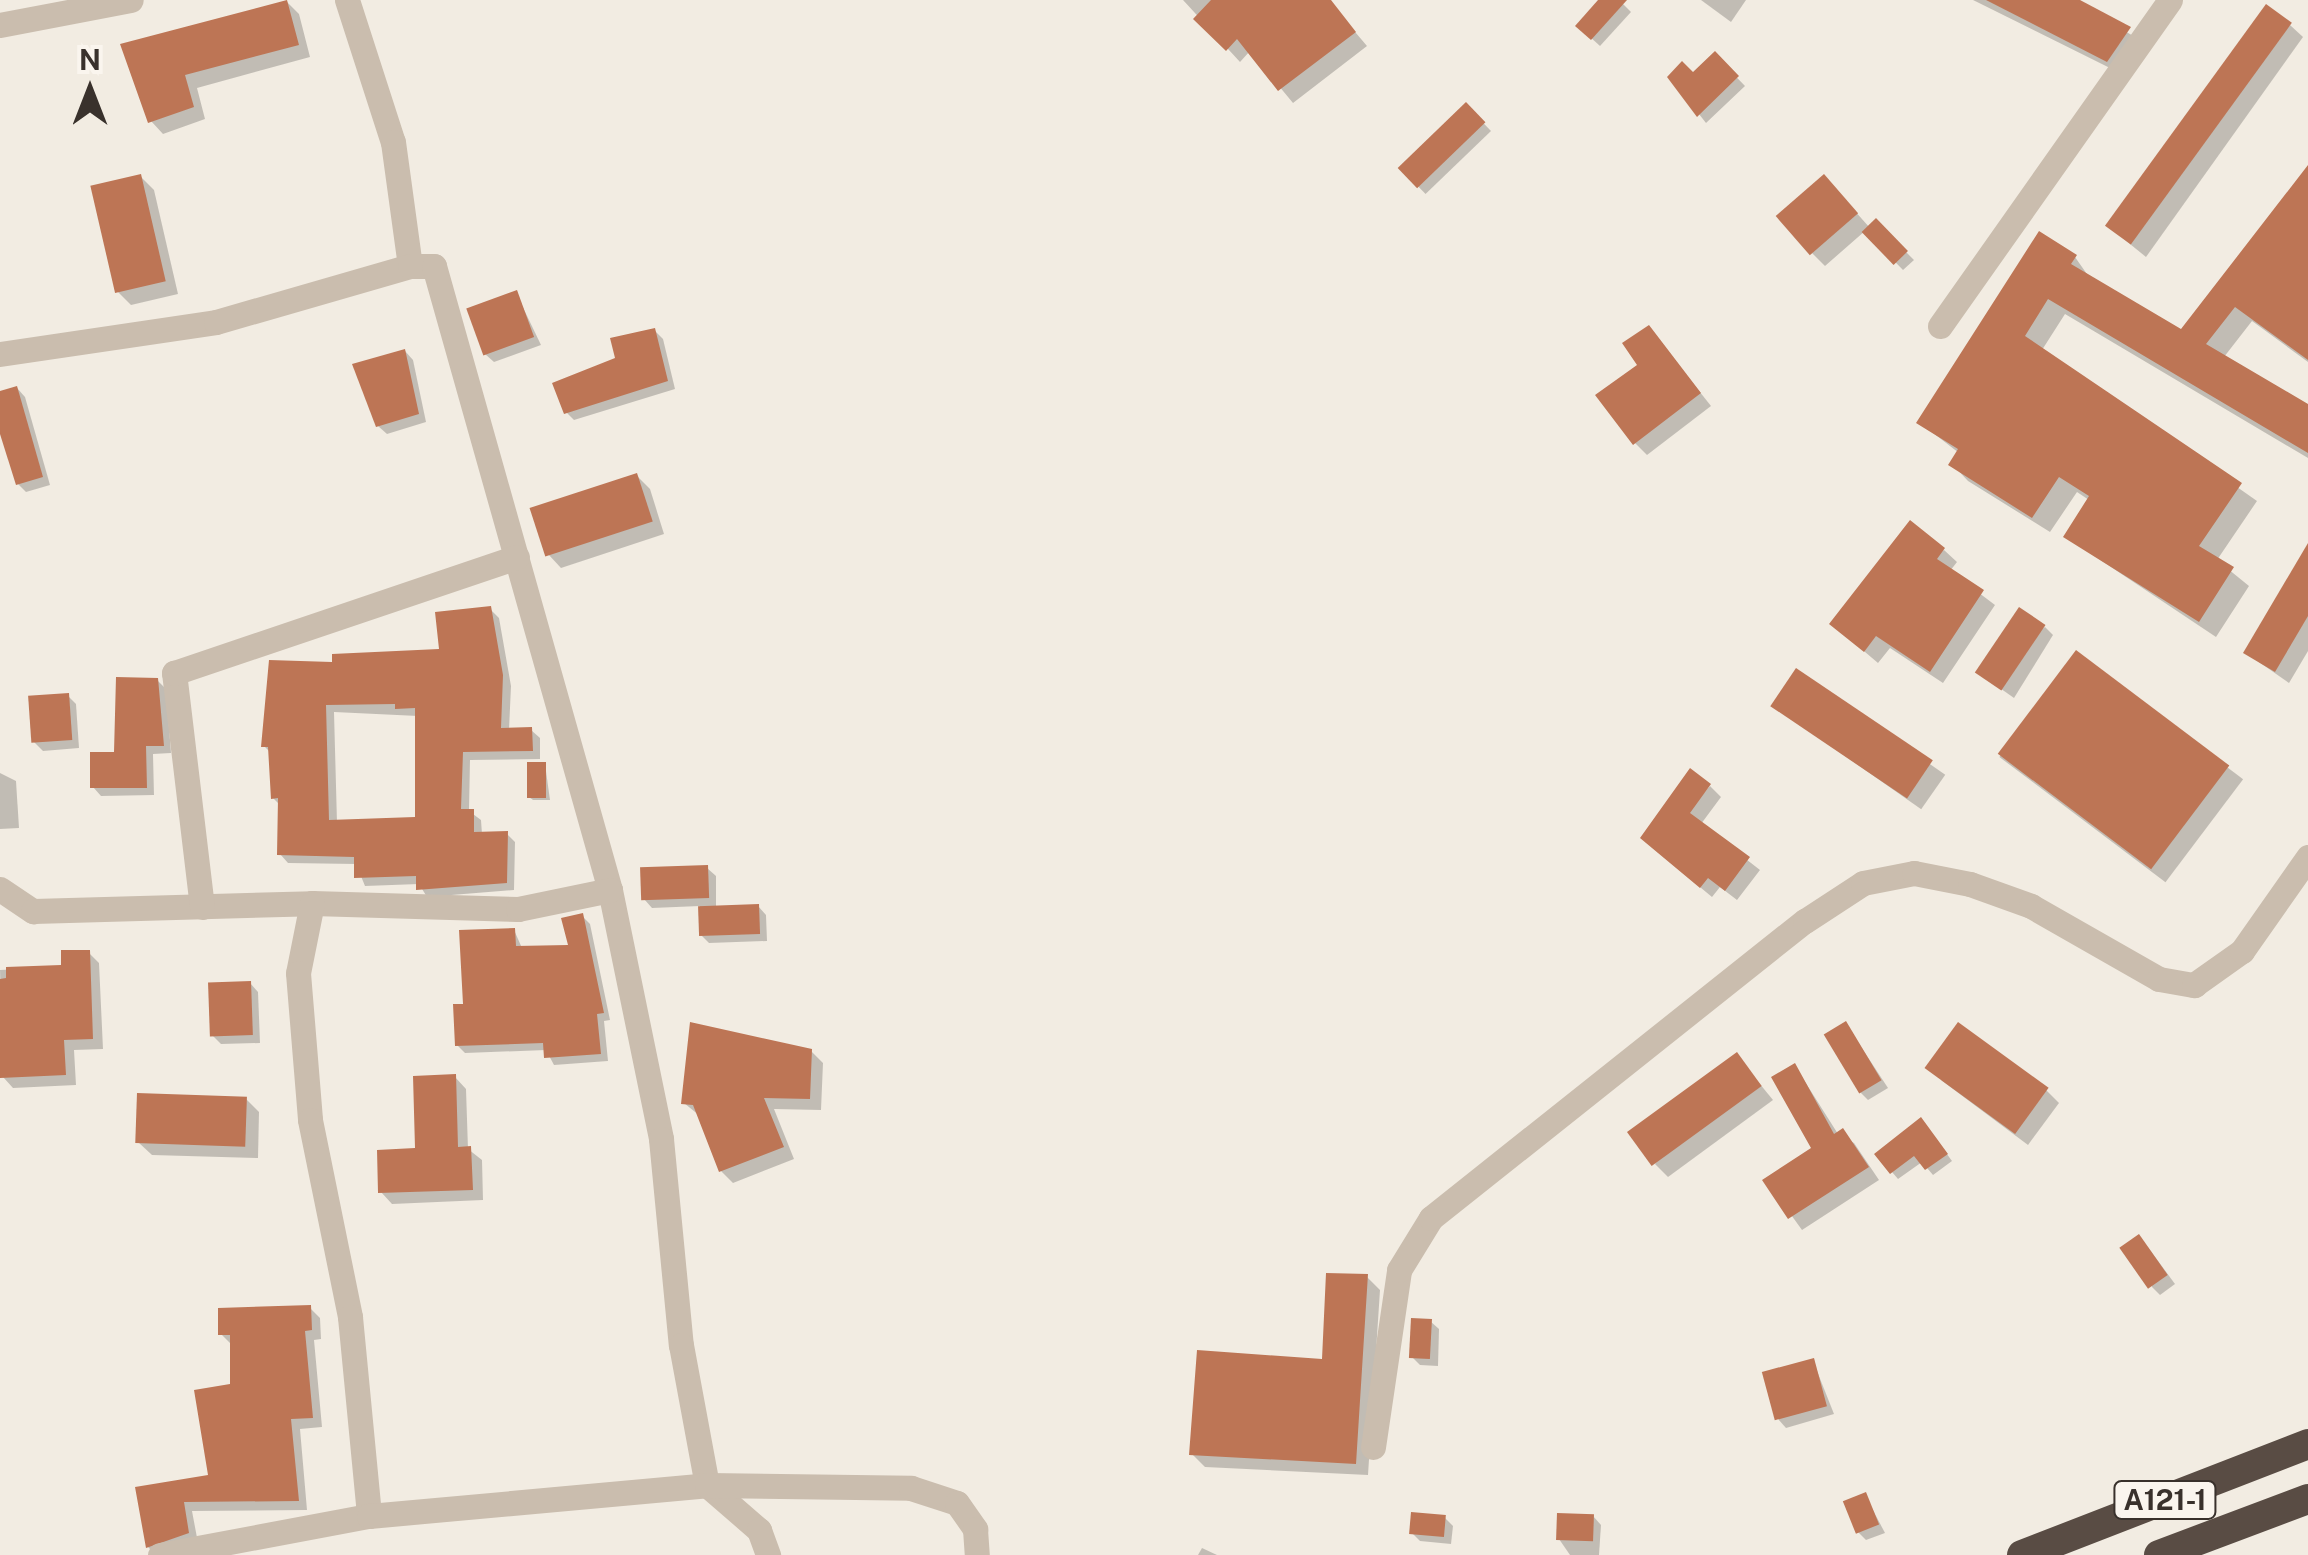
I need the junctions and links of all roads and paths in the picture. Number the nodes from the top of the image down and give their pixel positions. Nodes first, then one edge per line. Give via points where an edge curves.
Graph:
1 (131, 0) edge
2 (346, 0) edge
3 (2170, 0) edge
4 (0, 25) edge
5 (410, 266) junction
6 (1940, 326) dead end
7 (0, 354) edge
8 (518, 557) junction
9 (2308, 857) edge
10 (0, 890) edge
11 (610, 890) junction
12 (312, 903) junction
13 (202, 907) junction
14 (2308, 1444) edge
15 (1373, 1447) dead end
16 (706, 1486) junction
17 (2308, 1499) edge
18 (369, 1516) junction
19 (160, 1555) edge
20 (768, 1555) edge
21 (977, 1555) edge
22 (2022, 1555) edge
23 (2160, 1555) edge

1 - 4 street
2 - 5 street via 393,142
3 - 6 street
5 - 7 street via 216,322
5 - 8 street via 434,266
8 - 11 street
8 - 13 street via 174,673
9 - 15 street via 2242,950 2194,985 2159,978 2032,906 1970,884 1914,873 1863,883 1804,921 1431,1218 1399,1270
10 - 13 street via 33,911
11 - 12 street via 518,909
11 - 16 street via 662,1139 681,1345
12 - 13 street
12 - 18 street via 298,973 310,1120 350,1317
14 - 22 highway, A121-1
16 - 18 street
16 - 20 street via 759,1530
16 - 21 street via 911,1488 957,1503 975,1529
17 - 23 highway, A121-1
18 - 19 street

